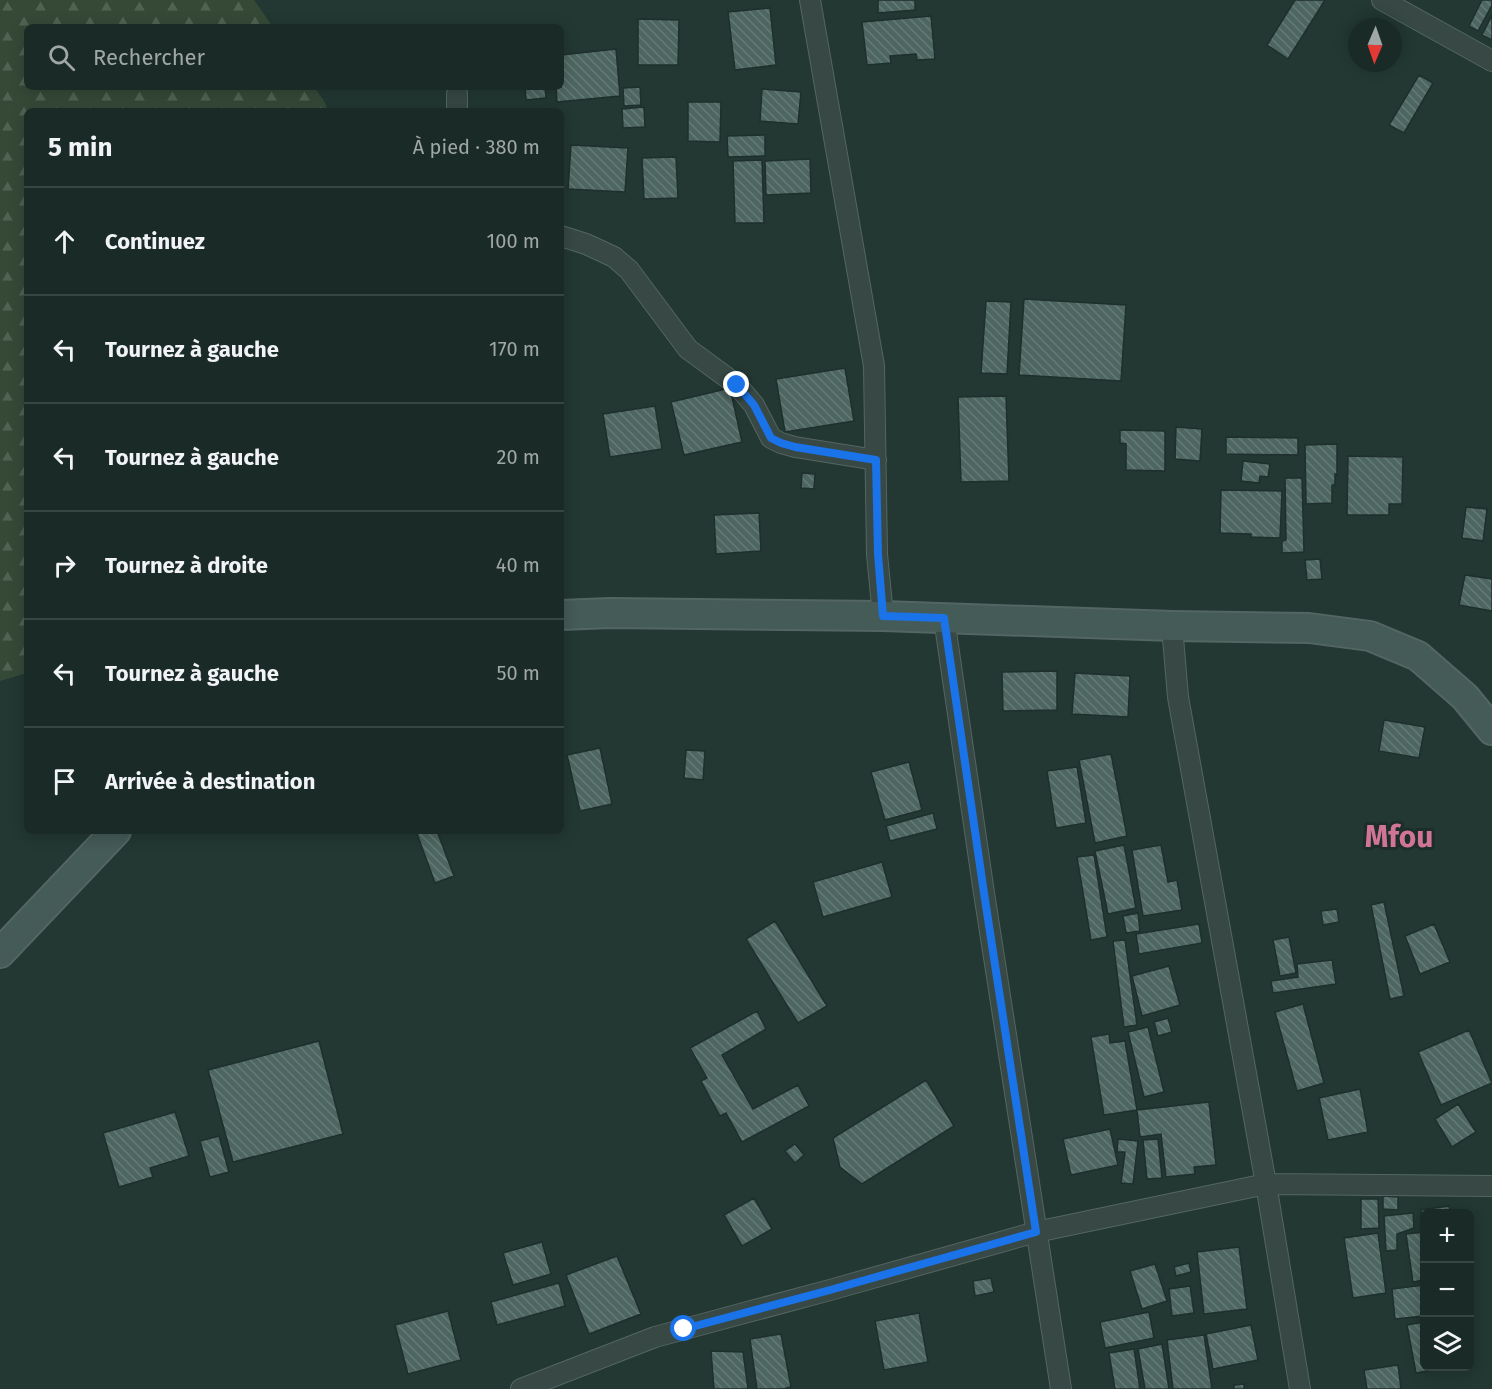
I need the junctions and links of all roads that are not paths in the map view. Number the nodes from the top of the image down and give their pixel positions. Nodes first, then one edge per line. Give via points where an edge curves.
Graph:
1 (810, 0) edge
2 (1382, 0) edge
3 (1492, 61) edge
4 (564, 237) edge
5 (876, 460) junction
6 (564, 615) edge
7 (883, 616) junction
8 (944, 618) junction
9 (1172, 626) junction
10 (1492, 730) edge
11 (113, 834) edge
12 (0, 953) edge
13 (1266, 1184) junction
14 (1492, 1188) edge
15 (1036, 1232) junction
16 (521, 1389) edge
17 (1060, 1389) edge
18 (1300, 1389) edge

1 - 5 street via 874,366
2 - 3 street
4 - 5 street via 614,257 630,270 688,349 737,385 754,405 771,438 795,447
5 - 7 street
6 - 7 main road
7 - 8 main road
8 - 9 main road
8 - 15 street
9 - 10 main road via 1309,628 1370,636 1418,656 1465,697
9 - 13 street via 1178,697
11 - 12 main road
13 - 14 street
13 - 15 street
13 - 18 street
15 - 16 street via 655,1336
15 - 17 street

